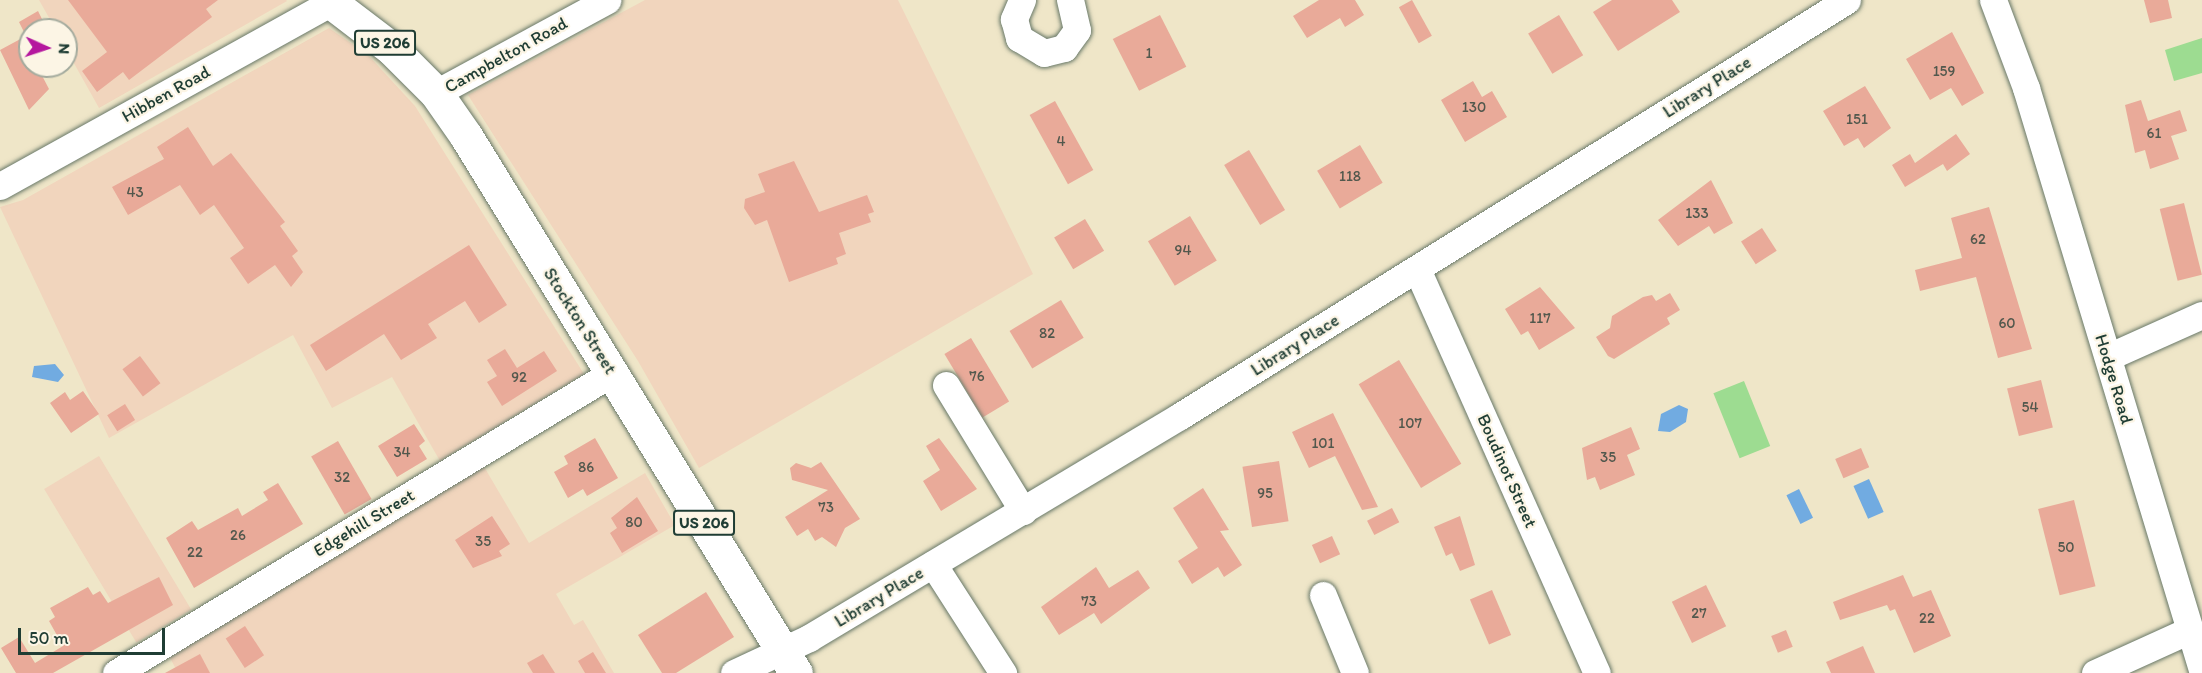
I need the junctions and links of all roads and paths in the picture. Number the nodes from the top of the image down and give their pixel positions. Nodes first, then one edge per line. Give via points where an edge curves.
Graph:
1 (607, 0) edge
2 (1022, 0) edge
3 (1070, 0) edge
4 (1847, 0) edge
5 (1993, 0) edge
6 (2008, 0) edge
7 (330, 1) edge
8 (2026, 88) junction
9 (436, 93) junction
10 (0, 186) edge
11 (1417, 269) junction
12 (2202, 315) edge
13 (2108, 357) junction
14 (612, 373) junction
15 (946, 385) dead end
16 (1023, 511) junction
17 (933, 564) junction
18 (1323, 595) dead end
19 (2190, 630) junction
20 (789, 662) edge
21 (2202, 670) edge
22 (116, 673) edge
23 (734, 673) edge
24 (1003, 673) edge
25 (1356, 673) edge
26 (1597, 673) edge
27 (2095, 673) edge

1 - 9 street, Campbelton Road
2 - 3 street via 1014,19 1019,38 1044,53 1064,48 1077,30
4 - 11 street, Library Place
5 - 8 street, Hodge Road
6 - 8 street, Hodge Road via 2027,63
7 - 9 highway, Stockton Street / US 206 via 392,49
7 - 10 street, Hibben Road
8 - 13 street, Hodge Road
9 - 14 highway, Stockton Street / US 206
11 - 16 street, Library Place
11 - 26 street, Boudinot Street
12 - 13 street
13 - 19 street, Hodge Road
14 - 20 highway, Stockton Street / US 206
14 - 22 street, Edgehill Street
15 - 16 street
16 - 17 street, Library Place
17 - 20 street, Library Place
17 - 24 street
18 - 25 street
19 - 21 street, Hodge Road
19 - 27 street
20 - 23 street, Library Place

